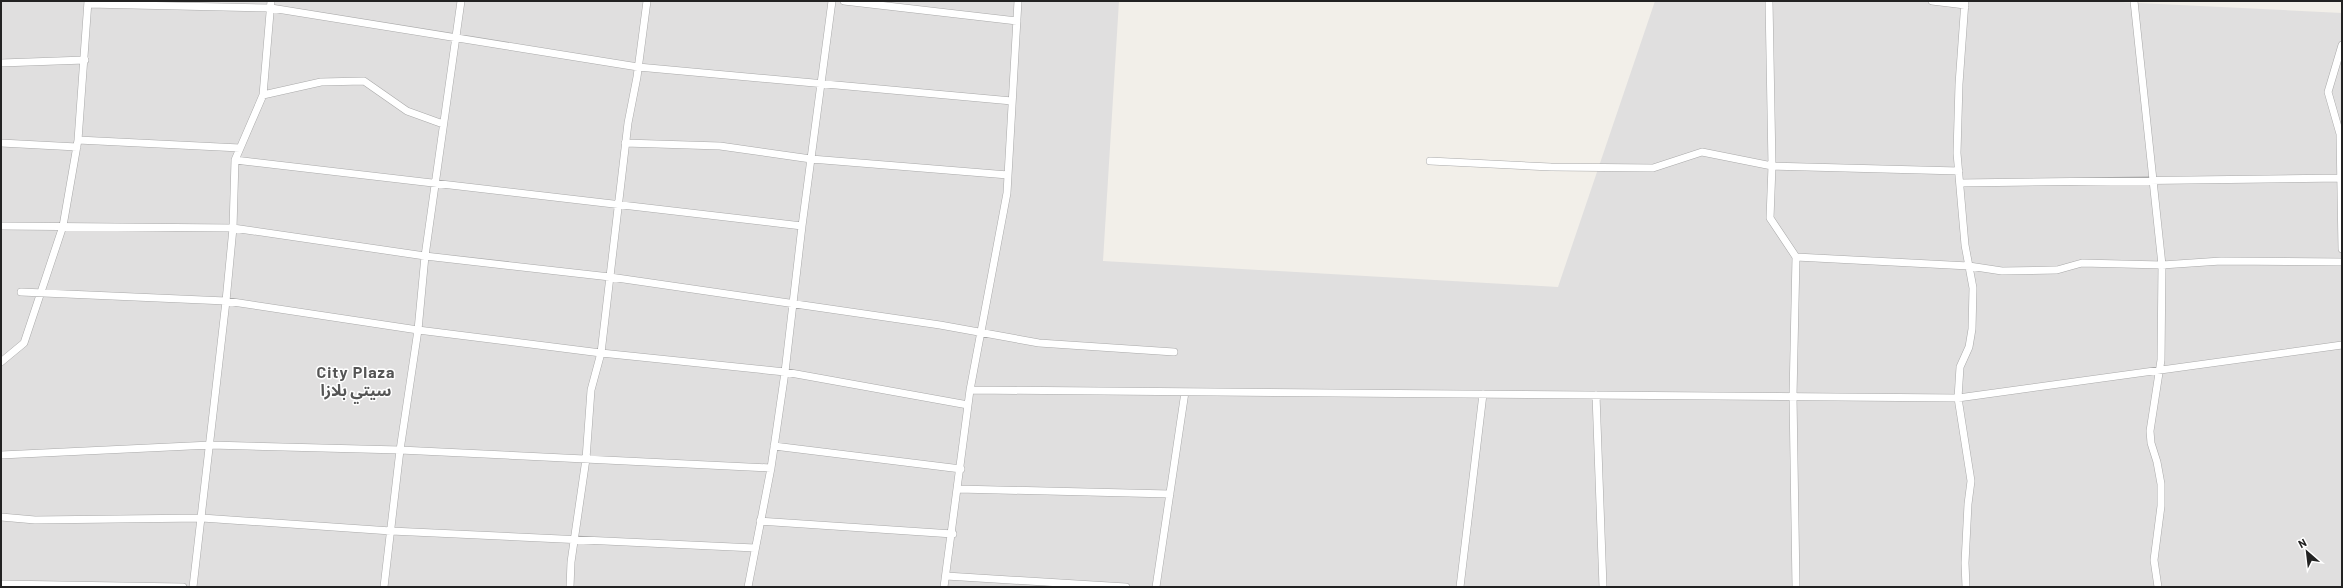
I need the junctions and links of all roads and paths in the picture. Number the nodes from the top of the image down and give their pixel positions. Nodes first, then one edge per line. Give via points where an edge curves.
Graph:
1 (460, 1) edge
2 (647, 1) edge
3 (832, 1) edge
4 (844, 1) edge
5 (1018, 1) edge
6 (1769, 1) edge
7 (1932, 1) edge
8 (2134, 1) edge
9 (88, 2) edge
10 (1965, 3) edge
11 (271, 5) edge
12 (1017, 21) junction
13 (455, 38) junction
14 (2342, 45) edge
15 (84, 60) junction
16 (1, 63) edge
17 (638, 67) junction
18 (821, 84) junction
19 (263, 95) junction
20 (1012, 101) junction
21 (443, 124) junction
22 (2341, 132) edge
23 (1, 143) edge
24 (78, 143) junction
25 (626, 143) junction
26 (240, 148) junction
27 (811, 159) junction
28 (235, 160) junction
29 (1430, 161) dead end
30 (1772, 166) junction
31 (1959, 171) junction
32 (1008, 175) junction
33 (2341, 178) edge
34 (2153, 179) junction
35 (435, 183) junction
36 (1960, 183) junction
37 (619, 205) junction
38 (1, 226) edge
39 (63, 226) junction
40 (802, 226) junction
41 (233, 228) junction
42 (2342, 249) edge
43 (425, 256) junction
44 (1796, 257) junction
45 (2342, 262) edge
46 (2162, 265) junction
47 (1969, 266) junction
48 (610, 277) junction
49 (21, 292) dead end
50 (40, 293) junction
51 (226, 301) junction
52 (793, 303) junction
53 (418, 330) junction
54 (981, 333) junction
55 (2342, 345) edge
56 (1174, 352) dead end
57 (601, 353) junction
58 (1, 362) edge
59 (2160, 370) junction
60 (785, 372) junction
61 (970, 390) junction
62 (1185, 392) junction
63 (1483, 394) junction
64 (1596, 395) junction
65 (1792, 396) junction
66 (1958, 398) junction
67 (968, 406) junction
68 (211, 445) junction
69 (774, 446) junction
70 (400, 450) junction
71 (1, 455) edge
72 (586, 459) junction
73 (771, 468) junction
74 (961, 469) junction
75 (958, 489) junction
76 (1170, 494) junction
77 (1, 517) edge
78 (202, 518) junction
79 (760, 521) junction
80 (391, 531) junction
81 (953, 534) junction
82 (574, 540) junction
83 (755, 548) junction
84 (946, 576) junction
85 (1, 584) edge
86 (183, 587) edge
87 (194, 587) edge
88 (384, 587) edge
89 (570, 587) edge
90 (748, 587) edge
91 (944, 587) edge
92 (1126, 587) edge
93 (1156, 587) edge
94 (1460, 587) edge
95 (1603, 587) edge
96 (1796, 587) edge
97 (1966, 587) edge
98 (2158, 587) edge

1 - 13 street
2 - 17 street
3 - 18 street
4 - 12 street
5 - 12 street
6 - 30 street
7 - 10 street
8 - 34 street
9 - 11 street
9 - 15 street
10 - 31 street via 1959,84
11 - 13 street
11 - 19 street
12 - 20 street
13 - 17 street
13 - 21 street
14 - 22 street via 2328,92
15 - 16 street
15 - 24 street
17 - 18 street
17 - 25 street
18 - 20 street
18 - 27 street
19 - 21 street via 322,82 364,82 407,111
19 - 26 street
20 - 32 street
21 - 35 street
22 - 33 street
23 - 24 street
24 - 26 street
24 - 39 street
25 - 27 street via 720,146
25 - 37 street
26 - 28 street
27 - 32 street
27 - 40 street
28 - 35 street
28 - 41 street
29 - 30 street via 1551,168 1653,168 1702,152
30 - 31 street
30 - 44 street via 1770,218
31 - 36 street
32 - 54 street via 1007,193
33 - 34 street
33 - 42 street
34 - 36 street
34 - 46 street
35 - 37 street
35 - 43 street
36 - 47 street
37 - 40 street
37 - 48 street
38 - 39 street
39 - 41 street
39 - 50 street
40 - 52 street
41 - 43 street
41 - 51 street
43 - 48 street
43 - 53 street
44 - 47 street
44 - 65 street
45 - 46 street via 2221,261
46 - 47 street via 2082,263 2057,270 2002,271
46 - 59 street
47 - 66 street via 1973,288 1972,329 1969,346 1960,367
48 - 52 street
48 - 57 street
49 - 50 street
50 - 51 street
50 - 58 street via 24,343
51 - 53 street
51 - 68 street
52 - 54 street
52 - 60 street
53 - 57 street
53 - 70 street
54 - 56 street via 1039,344
54 - 61 street
55 - 59 street
57 - 60 street
57 - 72 street via 591,390
59 - 66 street
59 - 98 street via 2150,431 2161,484 2161,506 2154,560
60 - 67 street
60 - 69 street
61 - 62 street
61 - 67 street
62 - 63 street
62 - 76 street
63 - 64 street
63 - 94 street
64 - 65 street
64 - 95 street
65 - 66 street
65 - 96 street
66 - 97 street via 1972,481 1967,512
67 - 74 street
68 - 70 street
68 - 71 street
68 - 78 street
69 - 73 street
69 - 74 street
70 - 72 street
70 - 80 street
72 - 73 street
72 - 82 street
73 - 79 street
74 - 75 street
75 - 76 street
75 - 81 street
76 - 93 street
77 - 78 street via 35,520
78 - 80 street
78 - 87 street
79 - 81 street
79 - 83 street
80 - 82 street
80 - 88 street
81 - 84 street
82 - 83 street
82 - 89 street
83 - 90 street
84 - 91 street
84 - 92 street
85 - 86 street

